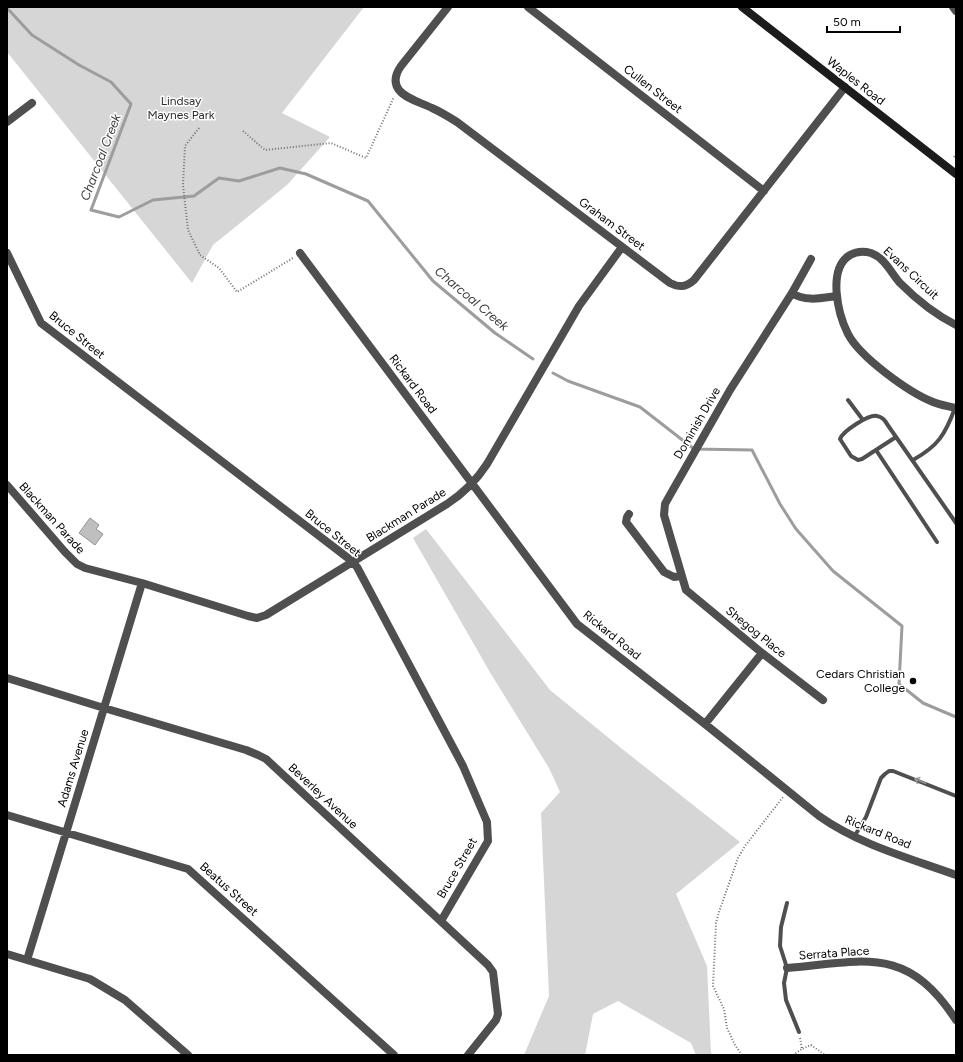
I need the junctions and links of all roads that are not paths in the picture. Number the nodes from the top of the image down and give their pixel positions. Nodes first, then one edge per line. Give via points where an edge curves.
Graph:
1 (448, 7) edge
2 (528, 7) edge
3 (742, 7) edge
4 (953, 7) edge
5 (956, 11) edge
6 (845, 87) junction
7 (32, 104) dead end
8 (7, 122) edge
9 (956, 174) edge
10 (764, 191) junction
11 (622, 247) junction
12 (7, 253) edge
13 (300, 253) road end
14 (811, 259) dead end
15 (792, 292) junction
16 (837, 296) junction
17 (956, 325) edge
18 (848, 400) dead end
19 (955, 408) edge
20 (863, 420) junction
21 (896, 437) junction
22 (876, 450) junction
23 (913, 460) junction
24 (473, 484) junction
25 (7, 485) edge
26 (629, 514) dead end
27 (956, 523) edge
28 (937, 542) dead end
29 (352, 562) junction
30 (682, 576) junction
31 (142, 583) junction
32 (762, 653) junction
33 (7, 678) edge
34 (823, 700) dead end
35 (104, 708) junction
36 (705, 724) junction
37 (956, 796) edge
38 (7, 815) edge
39 (66, 833) junction
40 (854, 837) junction
41 (956, 875) edge
42 (787, 903) dead end
43 (441, 921) junction
44 (7, 954) edge
45 (26, 960) junction
46 (787, 968) junction
47 (956, 1020) edge
48 (799, 1032) road end
49 (188, 1055) edge
50 (394, 1055) edge
51 (468, 1055) edge

1 - 11 street, Graham Street via 400,66 396,79 398,89 457,122
2 - 10 street, Cullen Street
3 - 6 street, Waples Road
4 - 5 street
6 - 9 street, Waples Road
6 - 10 street, Graham Street
7 - 8 street
10 - 11 street, Graham Street via 694,280 683,287 670,283
11 - 24 street, Blackman Parade via 579,306
12 - 29 street, Bruce Street via 41,323
13 - 24 street, Rickard Road
14 - 15 street, Dominish Drive
15 - 16 street via 812,299
15 - 30 street, Dominish Drive via 730,390 665,504 666,522
16 - 17 street, Evans Circuit via 838,274 843,262 852,253 865,252 878,257 907,289 940,316
16 - 19 street, Evans Circuit via 848,334 864,354 914,392 932,402
18 - 20 lane
19 - 23 lane via 946,430 934,446
20 - 21 lane via 872,416 881,418
20 - 22 lane via 844,433 841,441 855,460 862,459
21 - 22 lane
21 - 23 lane
22 - 28 lane
23 - 27 lane
24 - 29 street, Blackman Parade via 447,504
24 - 36 street, Rickard Road via 577,624
25 - 31 street, Blackman Parade via 77,564
26 - 30 street via 626,522 664,572
29 - 31 street, Blackman Parade via 257,618
29 - 43 street, Bruce Street via 463,766 487,822 488,841
30 - 32 street, Shegog Place via 686,590
31 - 35 street, Adams Avenue
32 - 34 street, Shegog Place
32 - 36 street
33 - 35 street, Beverley Avenue
35 - 39 street, Adams Avenue
35 - 43 street, Beverley Avenue via 258,754 266,759
36 - 40 street, Rickard Road via 824,820
37 -> 40 lane via 889,771 881,778 866,817
38 - 39 street, Beatus Street
39 - 45 street, Adams Avenue
39 - 50 street, Beatus Street via 188,869
40 - 41 street, Rickard Road
42 - 46 lane, Serrata Place via 780,936
43 - 51 street, Beverley Avenue via 493,972 498,1014
44 - 45 street
45 - 49 street via 90,979 125,1000
46 - 47 street, Serrata Place via 867,961 897,966 913,973 926,983 938,994
46 - 48 lane, Serrata Place via 784,983 786,1000

